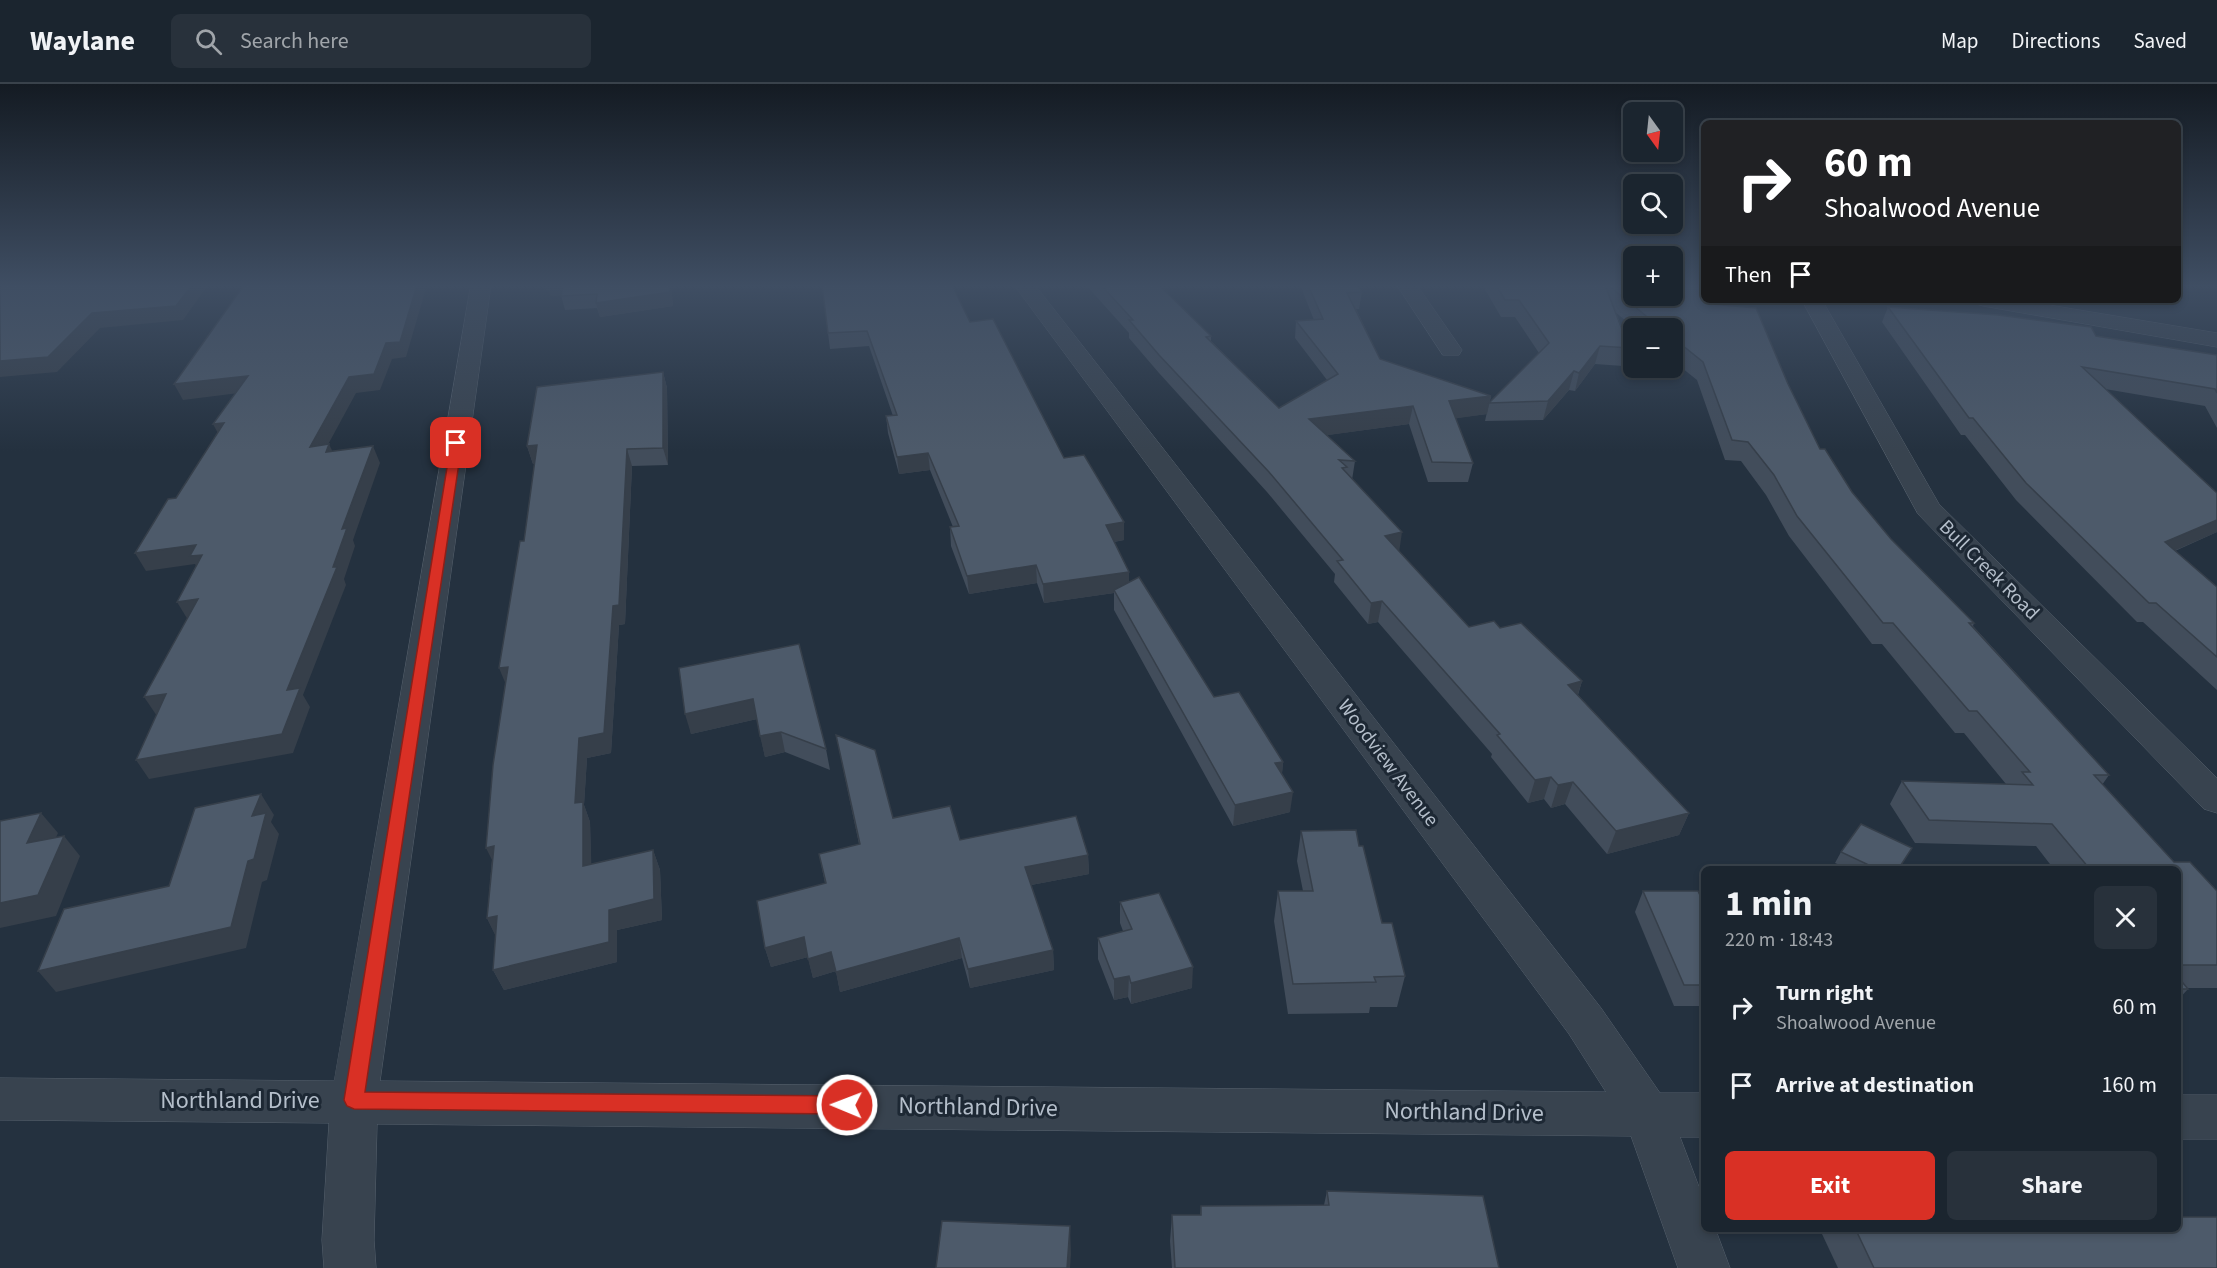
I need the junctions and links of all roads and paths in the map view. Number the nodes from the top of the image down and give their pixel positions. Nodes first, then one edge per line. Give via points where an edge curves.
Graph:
1 (472, 340) edge
2 (1066, 340) edge
3 (1444, 340) edge
4 (1834, 340) edge
5 (1451, 350) dead end
6 (2217, 800) edge
7 (0, 1099) edge
8 (354, 1100) junction
9 (1647, 1114) junction
10 (1701, 1114) edge
11 (2181, 1117) edge
12 (2217, 1117) edge
13 (350, 1268) edge
14 (1704, 1268) edge

1 - 8 street
2 - 9 street, Woodview Avenue via 1585,1021
3 - 5 street
4 - 6 street, Bull Creek Road via 1928,508
7 - 8 street, Northland Drive
8 - 9 street, Northland Drive
8 - 13 street
9 - 10 street, Northland Drive
9 - 14 street, Woodview Avenue
11 - 12 street

